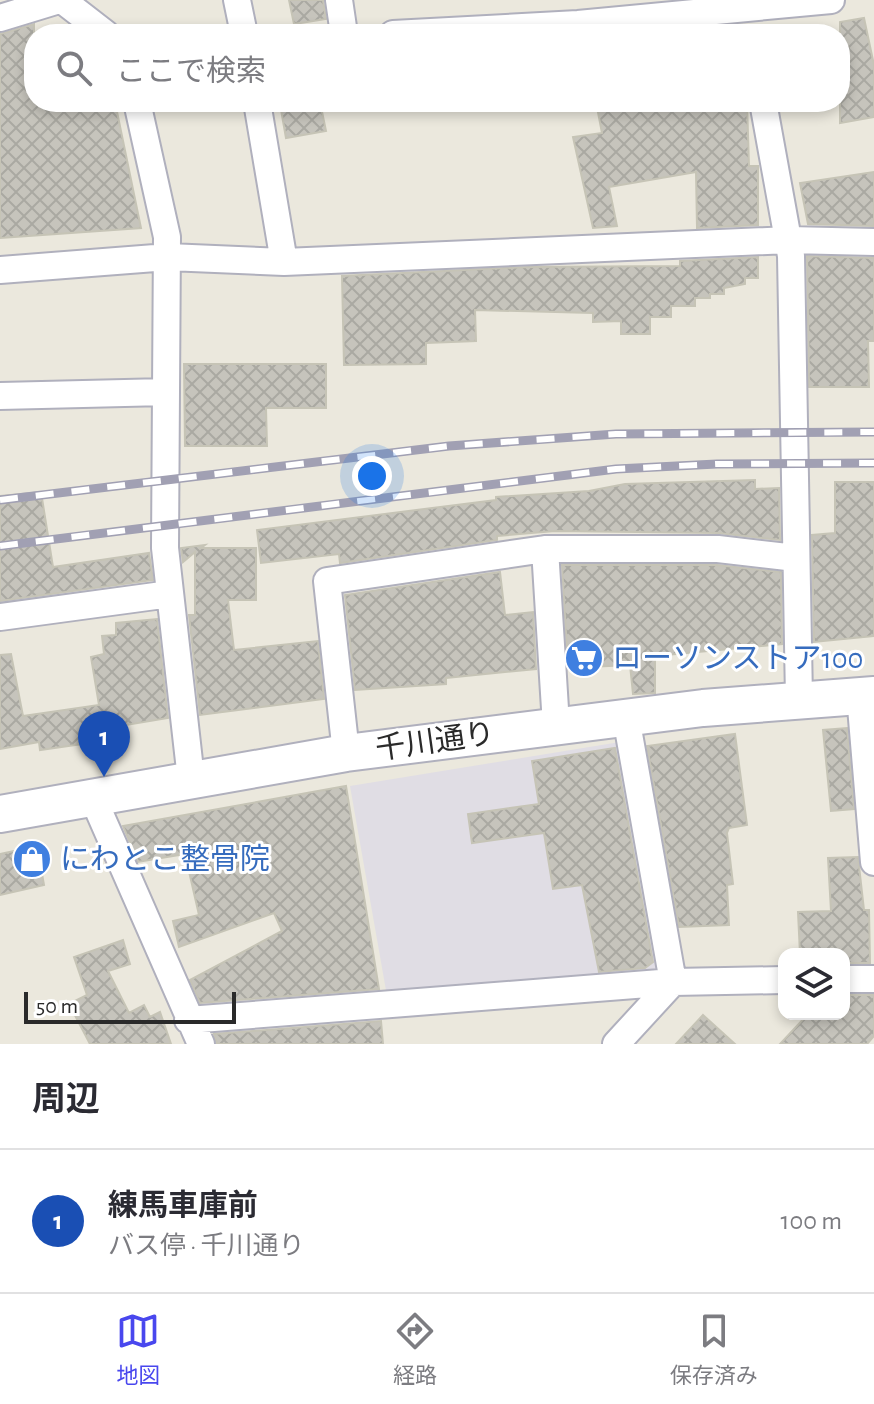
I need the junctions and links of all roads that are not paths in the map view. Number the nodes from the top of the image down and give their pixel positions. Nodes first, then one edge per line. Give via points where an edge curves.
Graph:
1 (61, 0) edge
2 (237, 0) edge
3 (339, 0) edge
4 (831, 0) edge
5 (5, 11) edge
6 (747, 14) edge
7 (93, 24) edge
8 (242, 24) edge
9 (343, 24) edge
10 (578, 24) edge
11 (139, 112) edge
12 (259, 112) edge
13 (765, 112) edge
14 (789, 240) junction
15 (874, 242) edge
16 (168, 257) junction
17 (284, 262) junction
18 (0, 270) edge
19 (166, 392) junction
20 (0, 396) edge
21 (545, 549) junction
22 (796, 558) junction
23 (170, 594) junction
24 (0, 617) edge
25 (867, 695) edge
26 (799, 699) junction
27 (626, 717) junction
28 (556, 725) junction
29 (346, 753) junction
30 (191, 779) junction
31 (93, 798) junction
32 (0, 814) edge
33 (874, 862) edge
34 (850, 979) edge
35 (874, 979) edge
36 (778, 980) edge
37 (673, 982) junction
38 (188, 1020) junction
39 (201, 1044) edge
40 (616, 1044) edge

1 - 5 street
1 - 7 street
2 - 8 street
3 - 9 street
4 - 6 street
6 - 10 street
11 - 16 street
12 - 17 street
13 - 14 street
14 - 15 street
14 - 17 street
14 - 22 street
16 - 17 street
16 - 18 street
16 - 19 street
19 - 20 street
19 - 23 street via 165,548
21 - 22 street via 718,549
21 - 28 street
21 - 29 street via 327,581
22 - 26 street
23 - 24 street
23 - 30 street
25 - 26 main road, 千川通り
25 - 33 street
26 - 27 main road, 千川通り
27 - 28 main road, 千川通り
27 - 37 street
28 - 29 main road, 千川通り
29 - 30 main road, 千川通り
30 - 31 main road, 千川通り
31 - 32 main road, 千川通り
31 - 38 street
34 - 35 street
36 - 37 street
37 - 38 street
37 - 40 street
38 - 39 street

